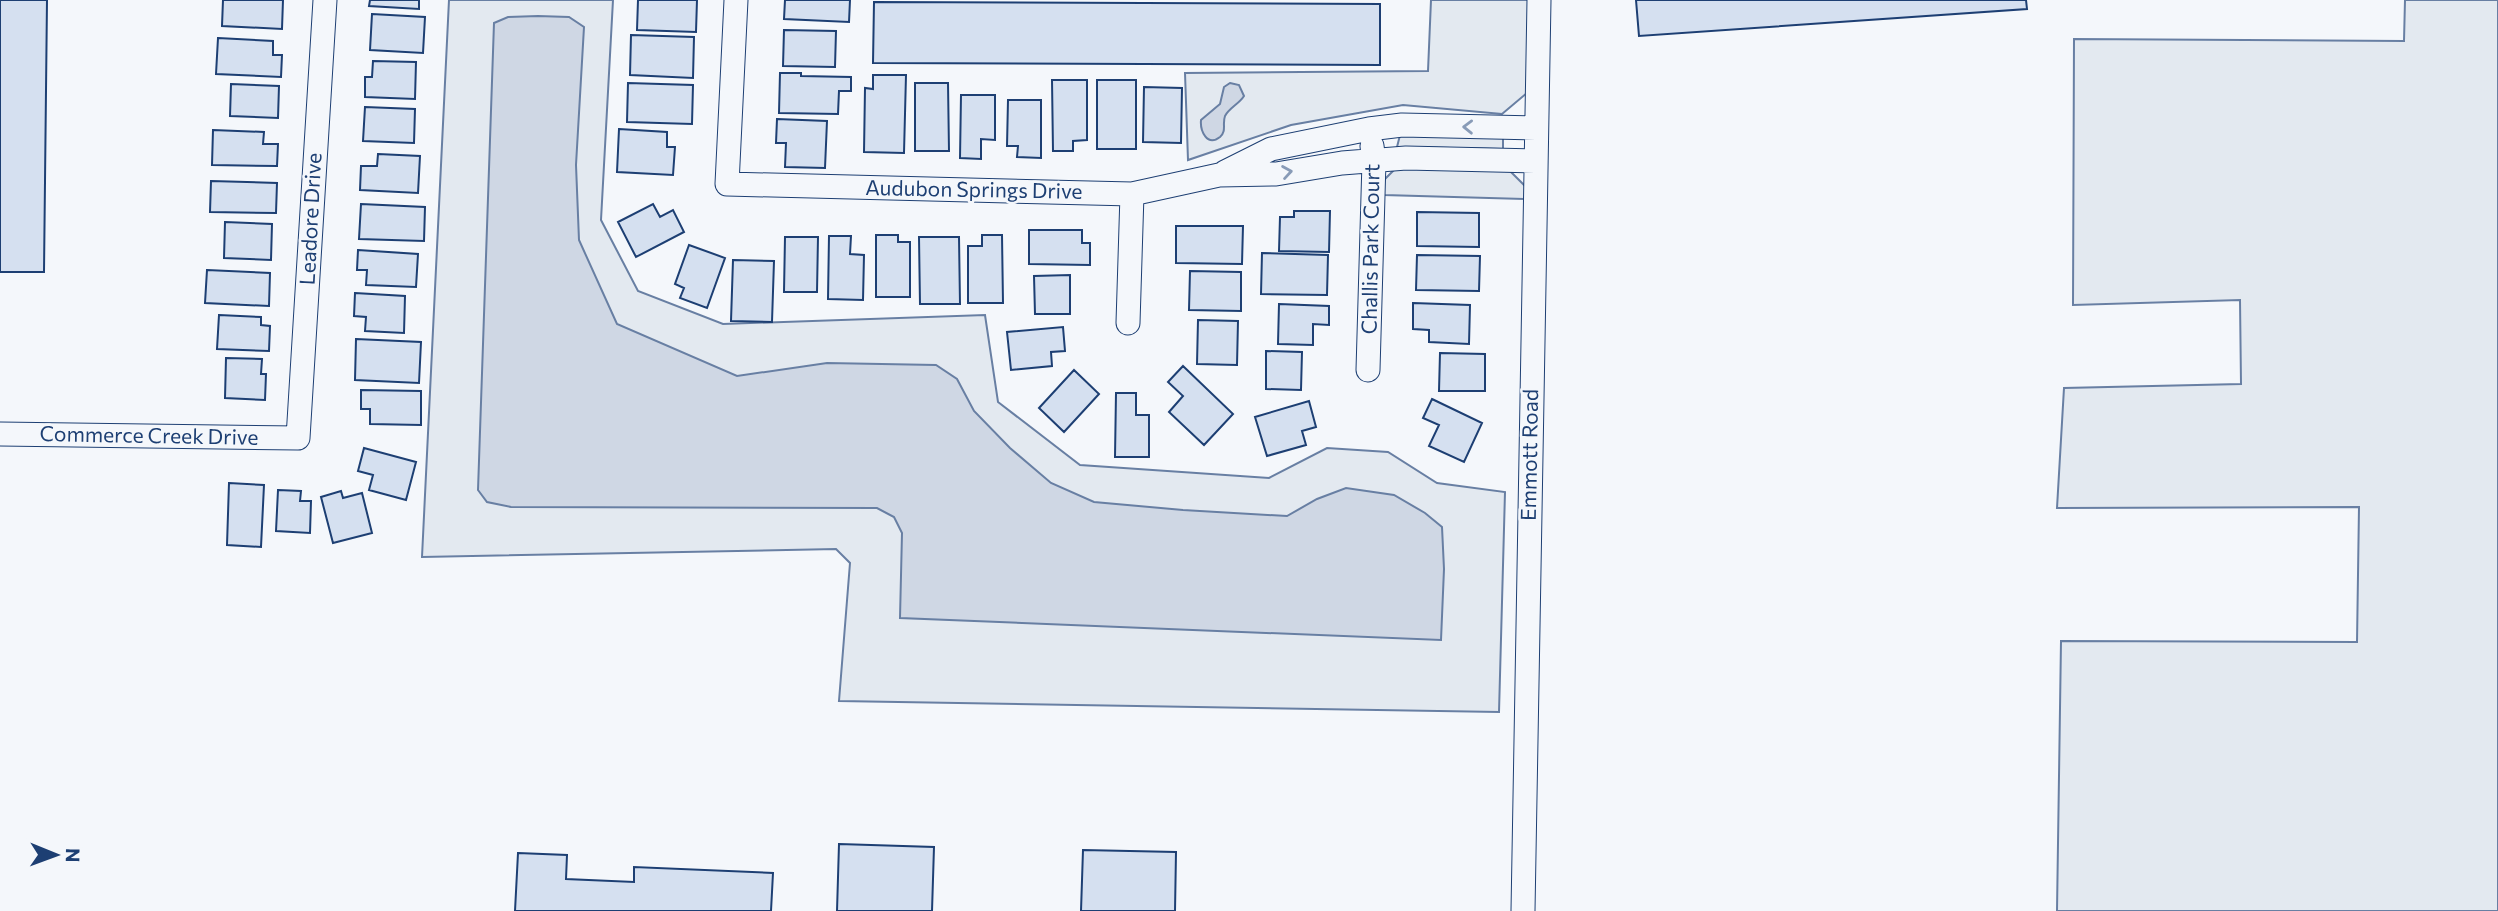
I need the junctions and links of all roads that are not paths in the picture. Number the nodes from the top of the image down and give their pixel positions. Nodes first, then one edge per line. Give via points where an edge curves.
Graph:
1 (325, 0) edge
2 (736, 0) edge
3 (1539, 0) edge
4 (1536, 128) junction
5 (1369, 129) junction
6 (1374, 161) junction
7 (1535, 161) junction
8 (1219, 175) junction
9 (1132, 194) junction
10 (1128, 323) dead end
11 (1368, 370) dead end
12 (0, 434) edge
13 (298, 438) joint
14 (1523, 911) edge

1 - 13 street, Leadore Drive
2 - 9 street, Audubon Springs Drive via 727,184
3 - 4 street, Emmott Road
4 -> 5 street, Audubon Springs Drive via 1402,125
4 - 7 street, Emmott Road
5 - 6 street, Challis Park Court
5 - 8 street, Audubon Springs Drive via 1270,149
6 - 7 street, Audubon Springs Drive
8 -> 6 street, Audubon Springs Drive via 1276,174
6 - 11 street, Challis Park Court
7 - 14 street, Emmott Road
8 - 9 street, Audubon Springs Drive
9 - 10 street
12 - 13 street, Commerce Creek Drive

